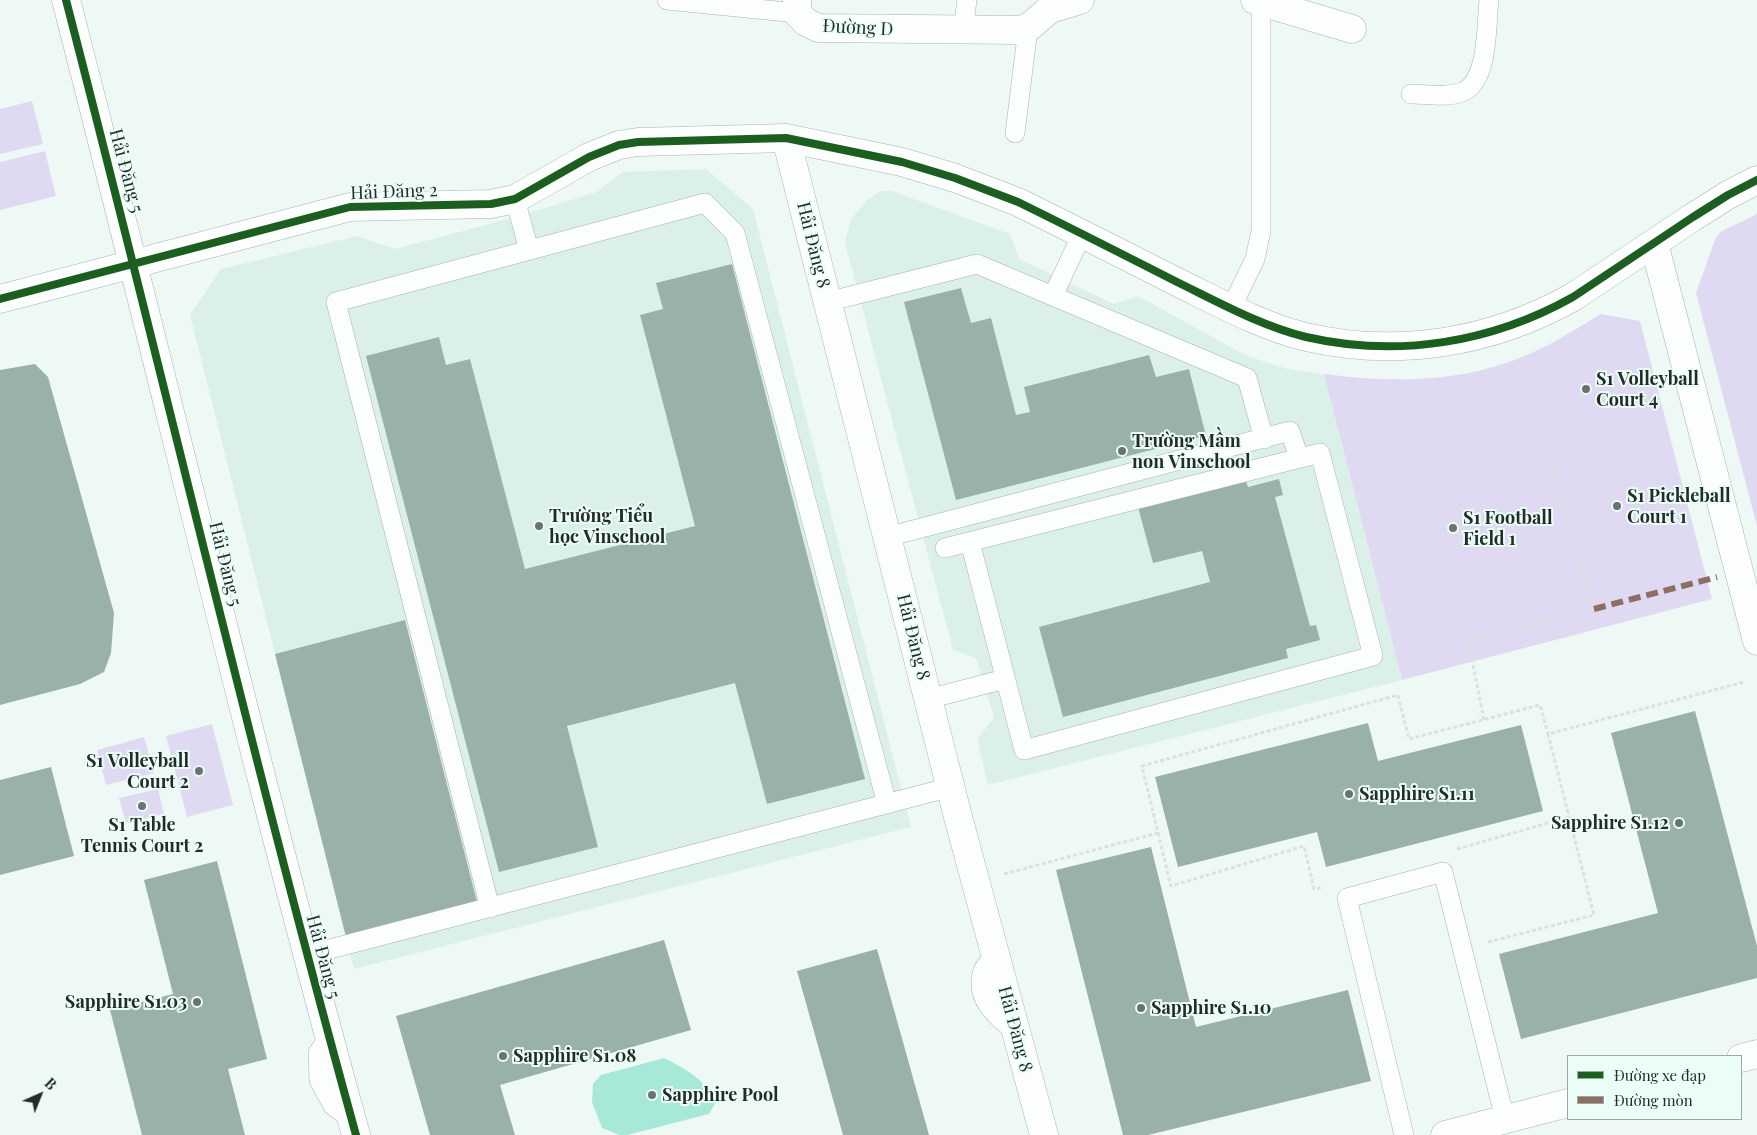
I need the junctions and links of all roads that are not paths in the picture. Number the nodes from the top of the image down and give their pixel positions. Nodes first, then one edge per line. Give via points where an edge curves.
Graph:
1 (66, 0) edge
2 (667, 0) edge
3 (967, 0) edge
4 (1080, 0) edge
5 (1489, 0) edge
6 (1258, 1) edge
7 (797, 6) edge
8 (1028, 28) junction
9 (1352, 29) dead end
10 (964, 31) junction
11 (1411, 94) dead end
12 (1015, 133) dead end
13 (786, 138) junction
14 (1757, 180) edge
15 (515, 199) junction
16 (1082, 234) junction
17 (1654, 243) junction
18 (529, 250) junction
19 (135, 265) junction
20 (1053, 296) junction
21 (0, 299) edge
22 (827, 302) junction
23 (1231, 308) junction
24 (1264, 439) junction
25 (1299, 458) junction
26 (1100, 482) junction
27 (1107, 507) junction
28 (887, 537) junction
29 (970, 542) junction
30 (946, 548) dead end
31 (1757, 641) edge
32 (1005, 679) junction
33 (928, 699) junction
34 (951, 787) junction
35 (887, 804) junction
36 (490, 908) junction
37 (307, 955) junction
38 (1757, 1054) edge
39 (1742, 1058) edge
40 (1567, 1103) edge
41 (1505, 1120) junction
42 (354, 1127) edge
43 (1044, 1135) edge
44 (1404, 1135) edge
45 (1445, 1135) edge

1 - 19 street, Hải Đăng 5
2 - 7 lane, Đường D
3 - 10 lane
4 - 8 street via 1050,9
5 - 11 lane via 1482,69 1475,83 1464,92 1451,95
6 - 9 street
6 - 23 lane via 1261,231 1255,259
7 - 10 street, Đường D via 806,22 818,28
8 - 10 street, Đường D
8 - 12 lane
13 - 15 street, Hải Đăng 2 via 620,145 589,157
13 - 16 street, Hải Đăng 2 via 892,160 955,178 1018,202
13 - 22 street, Hải Đăng 8
14 - 17 street, Hải Đăng 2
15 - 18 lane
15 - 19 street, Hải Đăng 2 via 482,205 350,207
16 - 20 lane
16 - 23 street, Hải Đăng 2
17 - 23 street, Hải Đăng 2 via 1549,311 1498,331 1445,343 1396,347 1335,342 1304,336
17 - 31 street
18 - 35 lane via 705,203 735,233
18 - 36 lane via 336,302
19 - 21 street, Hải Đăng 2
19 - 37 street, Hải Đăng 5
20 - 22 lane via 977,264
20 - 24 lane via 1247,378
22 - 28 street, Hải Đăng 8
24 - 25 lane via 1290,431
24 - 26 lane
25 - 27 lane
25 - 32 lane via 1320,453 1373,656 1024,750
26 - 27 lane
26 - 28 lane
27 - 29 lane
28 - 33 street, Hải Đăng 8
29 - 30 lane
29 - 32 lane
32 - 33 lane
33 - 34 street, Hải Đăng 8
34 - 35 lane
34 - 43 street, Hải Đăng 8
35 - 36 lane
36 - 37 lane
37 - 42 street, Hải Đăng 5
38 - 39 street
40 - 41 street
41 - 44 lane via 1443,872 1347,898
41 - 45 street

